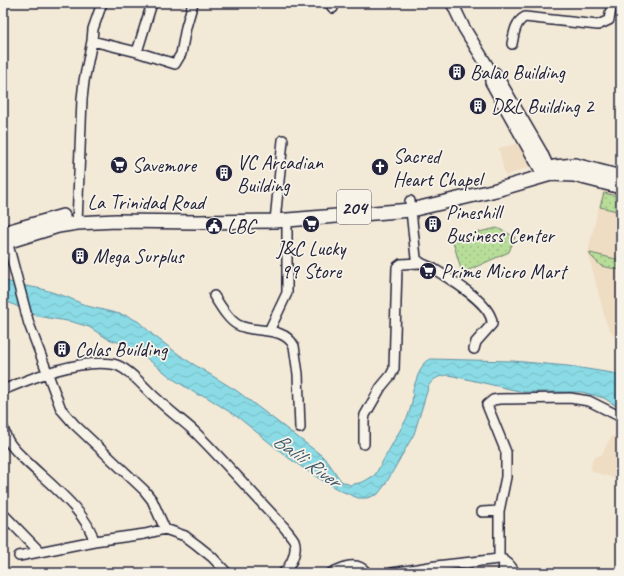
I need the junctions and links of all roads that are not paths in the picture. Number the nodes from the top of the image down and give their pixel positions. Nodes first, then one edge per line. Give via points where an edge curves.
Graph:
1 (102, 3) edge
2 (152, 3) edge
3 (193, 3) edge
4 (452, 3) edge
5 (612, 3) edge
6 (92, 41) junction
7 (512, 44) dead end
8 (137, 52) junction
9 (283, 140) dead end
10 (546, 172) junction
11 (621, 177) edge
12 (621, 187) edge
13 (410, 206) junction
14 (77, 218) junction
15 (279, 218) junction
16 (5, 237) edge
17 (419, 263) junction
18 (214, 296) dead end
19 (269, 331) junction
20 (474, 350) dead end
21 (47, 374) junction
22 (3, 390) edge
23 (619, 416) edge
24 (3, 428) edge
25 (300, 428) dead end
26 (364, 444) dead end
27 (482, 512) dead end
28 (500, 512) junction
29 (3, 514) edge
30 (166, 529) junction
31 (94, 541) junction
32 (40, 552) junction
33 (19, 556) dead end
34 (501, 559) junction
35 (227, 573) edge
36 (283, 573) edge
37 (331, 573) edge
38 (367, 573) edge
39 (392, 573) edge
40 (503, 573) edge
41 (515, 573) edge

1 - 6 street via 93,28
2 - 8 street
3 - 8 street via 181,54 175,64
4 - 10 main road via 464,28 491,72 495,73 541,152
5 - 7 street via 609,20 598,25 525,17 520,19
6 - 8 street
6 - 14 street via 83,93
9 - 15 street
10 - 11 highway, 204 via 562,165 575,165
10 - 12 highway, 204 via 574,175
10 - 13 highway, La Trinidad Road / 204 via 496,190
13 - 15 highway, La Trinidad Road / 204
13 - 17 street via 416,258
14 - 15 highway, La Trinidad Road / 204 via 198,222 251,217
14 - 16 highway, La Trinidad Road / 204 via 56,217
15 - 19 street via 287,293
16 - 21 street via 29,324
17 - 20 street via 432,268 470,293 490,315 492,324 476,342
17 - 26 street via 397,266 394,369 365,415
18 - 19 street via 236,324
19 - 25 street via 286,336 294,346
21 - 22 street
21 - 30 street via 61,409 144,490 152,500
21 - 36 street via 73,366 113,364 133,377 193,430 276,512 294,541 290,566
23 - 28 street via 589,401 577,399 554,397 493,400 487,406 506,452 506,477
24 - 31 street via 9,443 82,517 92,531
27 - 28 street
28 - 34 street
29 - 32 street
30 - 31 street
30 - 35 street via 185,536 212,557
31 - 32 street
32 - 33 street
34 - 39 street
34 - 40 street
34 - 41 street via 511,566
37 - 38 street via 349,566 363,568

